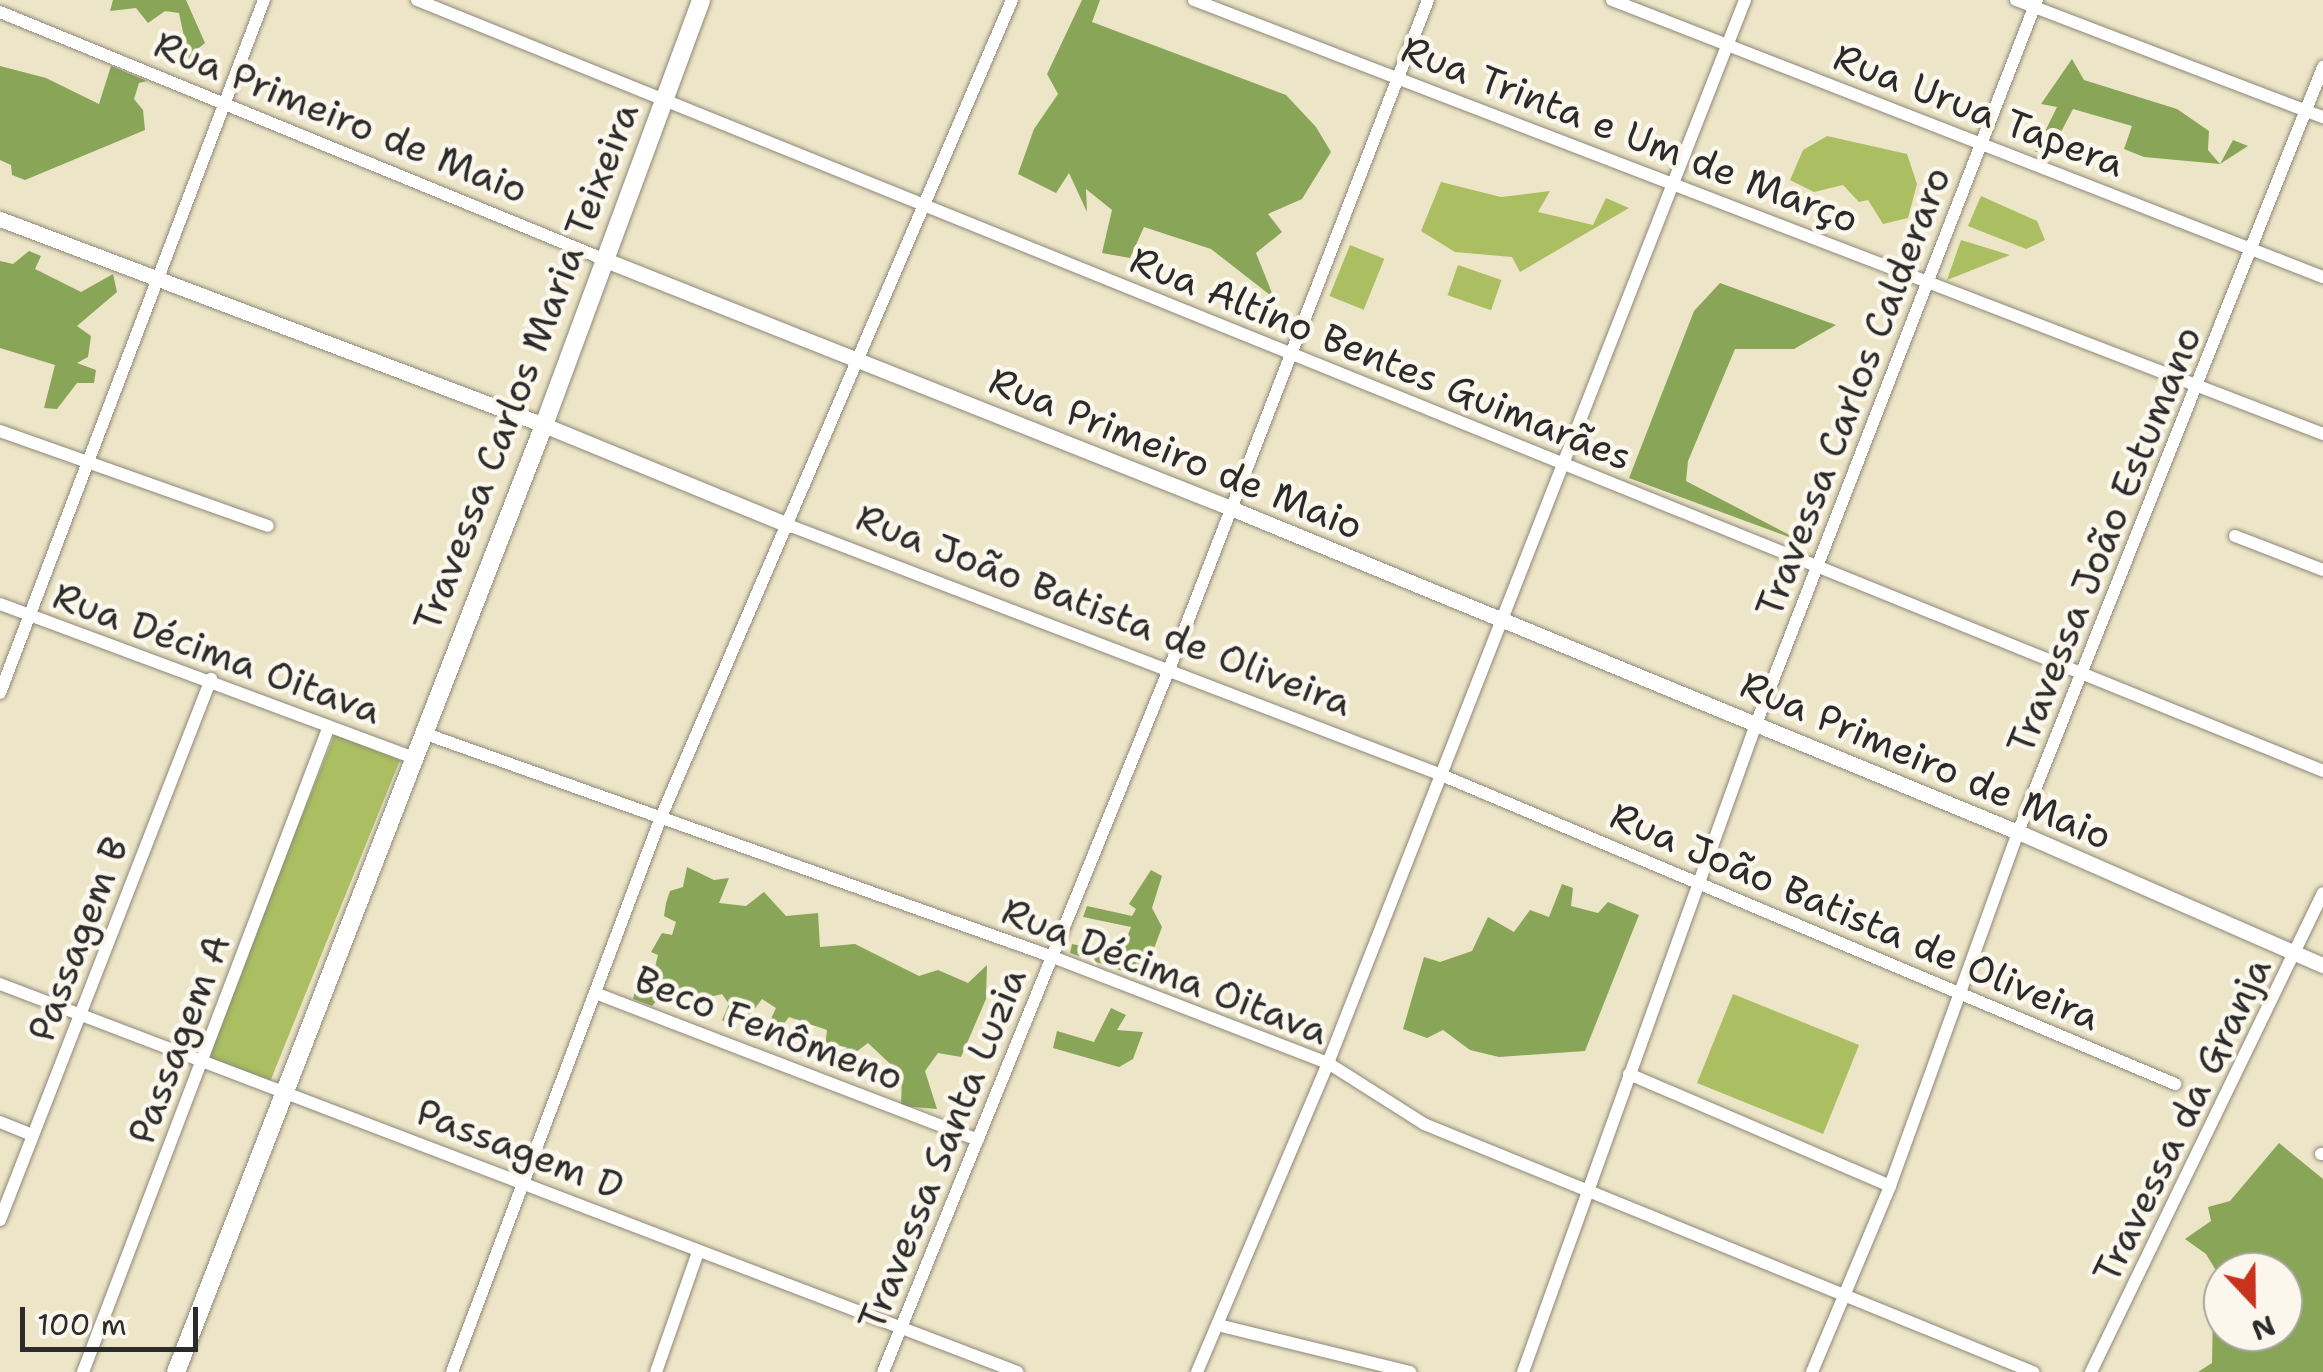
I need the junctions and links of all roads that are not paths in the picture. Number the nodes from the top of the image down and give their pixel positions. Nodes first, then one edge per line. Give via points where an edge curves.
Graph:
1 (264, 0) edge
2 (417, 0) edge
3 (700, 0) edge
4 (1012, 0) edge
5 (1194, 0) edge
6 (1428, 0) edge
7 (1612, 0) edge
8 (1745, 0) edge
9 (2016, 0) edge
10 (2036, 4) edge
11 (0, 12) edge
12 (1729, 46) junction
13 (2323, 67) edge
14 (1398, 76) junction
15 (662, 98) junction
16 (223, 104) junction
17 (2306, 110) junction
18 (2323, 117) edge
19 (1982, 142) junction
20 (1671, 182) junction
21 (924, 206) junction
22 (0, 219) edge
23 (2251, 248) junction
24 (603, 259) junction
25 (2323, 277) edge
26 (158, 278) junction
27 (1931, 282) junction
28 (1292, 353) junction
29 (860, 360) junction
30 (2201, 386) junction
31 (544, 425) junction
32 (0, 431) edge
33 (2323, 434) edge
34 (1562, 463) junction
35 (87, 465) junction
36 (1233, 509) junction
37 (788, 525) junction
38 (268, 526) dead end
39 (2235, 536) dead end
40 (1816, 568) junction
41 (2323, 570) edge
42 (0, 604) edge
43 (31, 616) junction
44 (1502, 620) junction
45 (1170, 667) junction
46 (2083, 674) junction
47 (210, 680) junction
48 (0, 693) edge
49 (1756, 724) junction
50 (329, 726) junction
51 (422, 733) junction
52 (414, 758) junction
53 (2323, 771) edge
54 (1439, 774) junction
55 (661, 818) junction
56 (2018, 832) junction
57 (1697, 888) junction
58 (2323, 893) edge
59 (2296, 954) junction
60 (1053, 958) junction
61 (2323, 965) edge
62 (0, 984) edge
63 (595, 993) junction
64 (1960, 997) junction
65 (81, 1014) junction
66 (202, 1062) junction
67 (1328, 1063) junction
68 (1630, 1074) junction
69 (2175, 1084) dead end
70 (287, 1090) junction
71 (0, 1122) edge
72 (33, 1135) junction
73 (978, 1140) junction
74 (524, 1181) junction
75 (1890, 1186) junction
76 (1585, 1188) junction
77 (0, 1220) edge
78 (698, 1252) junction
79 (1846, 1292) junction
80 (1218, 1325) junction
81 (900, 1328) junction
82 (83, 1372) edge
83 (176, 1372) edge
84 (452, 1372) edge
85 (656, 1372) edge
86 (884, 1372) edge
87 (1017, 1372) edge
88 (1197, 1372) edge
89 (1410, 1372) edge
90 (1523, 1372) edge
91 (1812, 1372) edge
92 (2033, 1372) edge
93 (2091, 1372) edge

1 - 16 street
2 - 15 street, Rua Altíno Bentes Guimarães
3 - 15 main road, Travessa Carlos Maria Teixeira
4 - 21 street
5 - 14 street, Rua Trinta e Um de Março
6 - 14 street, Travessa Santa Luzia
7 - 12 street, Rua Urua Tapera
8 - 12 street
9 - 10 street
10 - 17 street
10 - 19 street, Travessa Carlos Calderaro
11 - 16 street, Rua Primeiro de Maio
12 - 19 street, Rua Urua Tapera
12 - 20 street
13 - 17 street, Travessa João Estumano
14 - 20 street, Rua Trinta e Um de Março
14 - 28 street, Travessa Santa Luzia
15 - 21 street, Rua Altíno Bentes Guimarães
15 - 24 main road, Travessa Carlos Maria Teixeira
16 - 24 street, Rua Primeiro de Maio
16 - 26 street
17 - 18 street
17 - 23 street, Travessa João Estumano
19 - 23 street, Rua Urua Tapera
19 - 27 street, Travessa Carlos Calderaro
20 - 27 street, Rua Trinta e Um de Março
20 - 34 street
21 - 28 street, Rua Altíno Bentes Guimarães
21 - 29 street
22 - 26 street, Rua João Batista de Oliveira
23 - 25 street, Rua Urua Tapera
23 - 30 street, Travessa João Estumano
24 - 29 street, Rua Primeiro de Maio
24 - 31 main road, Travessa Carlos Maria Teixeira
26 - 31 street, Rua João Batista de Oliveira
26 - 35 street
27 - 30 street, Rua Trinta e Um de Março
27 - 40 street, Travessa Carlos Calderaro
28 - 34 street, Rua Altíno Bentes Guimarães
28 - 36 street, Travessa Santa Luzia
29 - 36 street, Rua Primeiro de Maio
29 - 37 street
30 - 33 street, Rua Trinta e Um de Março
30 - 46 street, Travessa João Estumano
31 - 37 street, Rua João Batista de Oliveira
31 - 51 main road, Travessa Carlos Maria Teixeira
32 - 35 street
34 - 40 street, Rua Altíno Bentes Guimarães
34 - 44 street
35 - 38 street
35 - 43 street
36 - 44 street, Rua Primeiro de Maio
36 - 45 street, Travessa Santa Luzia
37 - 45 street, Rua João Batista de Oliveira
37 - 55 street
39 - 41 street
40 - 46 street, Rua Altíno Bentes Guimarães
40 - 49 street, Travessa Carlos Calderaro
42 - 43 street, Rua Décima Oitava
43 - 47 street, Rua Décima Oitava
43 - 48 street
44 - 49 street, Rua Primeiro de Maio
44 - 54 street
45 - 54 street, Rua João Batista de Oliveira
45 - 60 street, Travessa Santa Luzia
46 - 53 street, Rua Altíno Bentes Guimarães
46 - 56 street, Travessa João Estumano
47 - 50 street, Rua Décima Oitava
47 - 65 street, Passagem B
49 - 56 street, Rua Primeiro de Maio
49 - 57 street, Travessa Carlos Calderaro
50 - 52 street, Rua Décima Oitava
50 - 66 street, Passagem A
51 - 52 main road, Travessa Carlos Maria Teixeira
51 - 55 street, Rua Décima Oitava
52 - 70 main road, Travessa Carlos Maria Teixeira
54 - 57 street, Rua João Batista de Oliveira
54 - 67 street
55 - 60 street, Rua Décima Oitava
55 - 63 street
56 - 59 street, Rua Primeiro de Maio
56 - 64 street, Travessa João Estumano
57 - 64 street, Rua João Batista de Oliveira
57 - 68 street, Travessa Carlos Calderaro
58 - 59 street, Travessa da Granja
59 - 61 street, Rua Primeiro de Maio
59 - 93 street, Travessa da Granja
60 - 67 street, Rua Décima Oitava
60 - 73 street, Travessa Santa Luzia
62 - 65 street, Passagem D
63 - 73 street, Beco Fenômeno
63 - 74 street
64 - 69 street, Rua João Batista de Oliveira
64 - 75 street, Travessa João Estumano
65 - 66 street, Passagem D
65 - 72 street, Passagem B
66 - 70 street, Passagem D
66 - 82 street, Passagem A
67 - 76 street, Rua Décima Oitava via 1424,1124
67 - 80 street
68 - 75 street
68 - 76 street, Travessa Carlos Calderaro
70 - 74 street, Passagem D
70 - 83 main road, Travessa Carlos Maria Teixeira
71 - 72 street
72 - 77 street, Passagem B
73 - 81 street, Travessa Santa Luzia
74 - 78 street, Passagem D
74 - 84 street
75 - 79 street, Travessa João Estumano
76 - 79 street, Rua Décima Oitava
76 - 90 street, Travessa Carlos Calderaro
78 - 81 street, Passagem D
78 - 85 street
79 - 91 street, Travessa João Estumano
79 - 92 street, Rua Décima Oitava via 1879,1313
80 - 88 street
80 - 89 street
81 - 86 street, Travessa Santa Luzia
81 - 87 street, Passagem D

